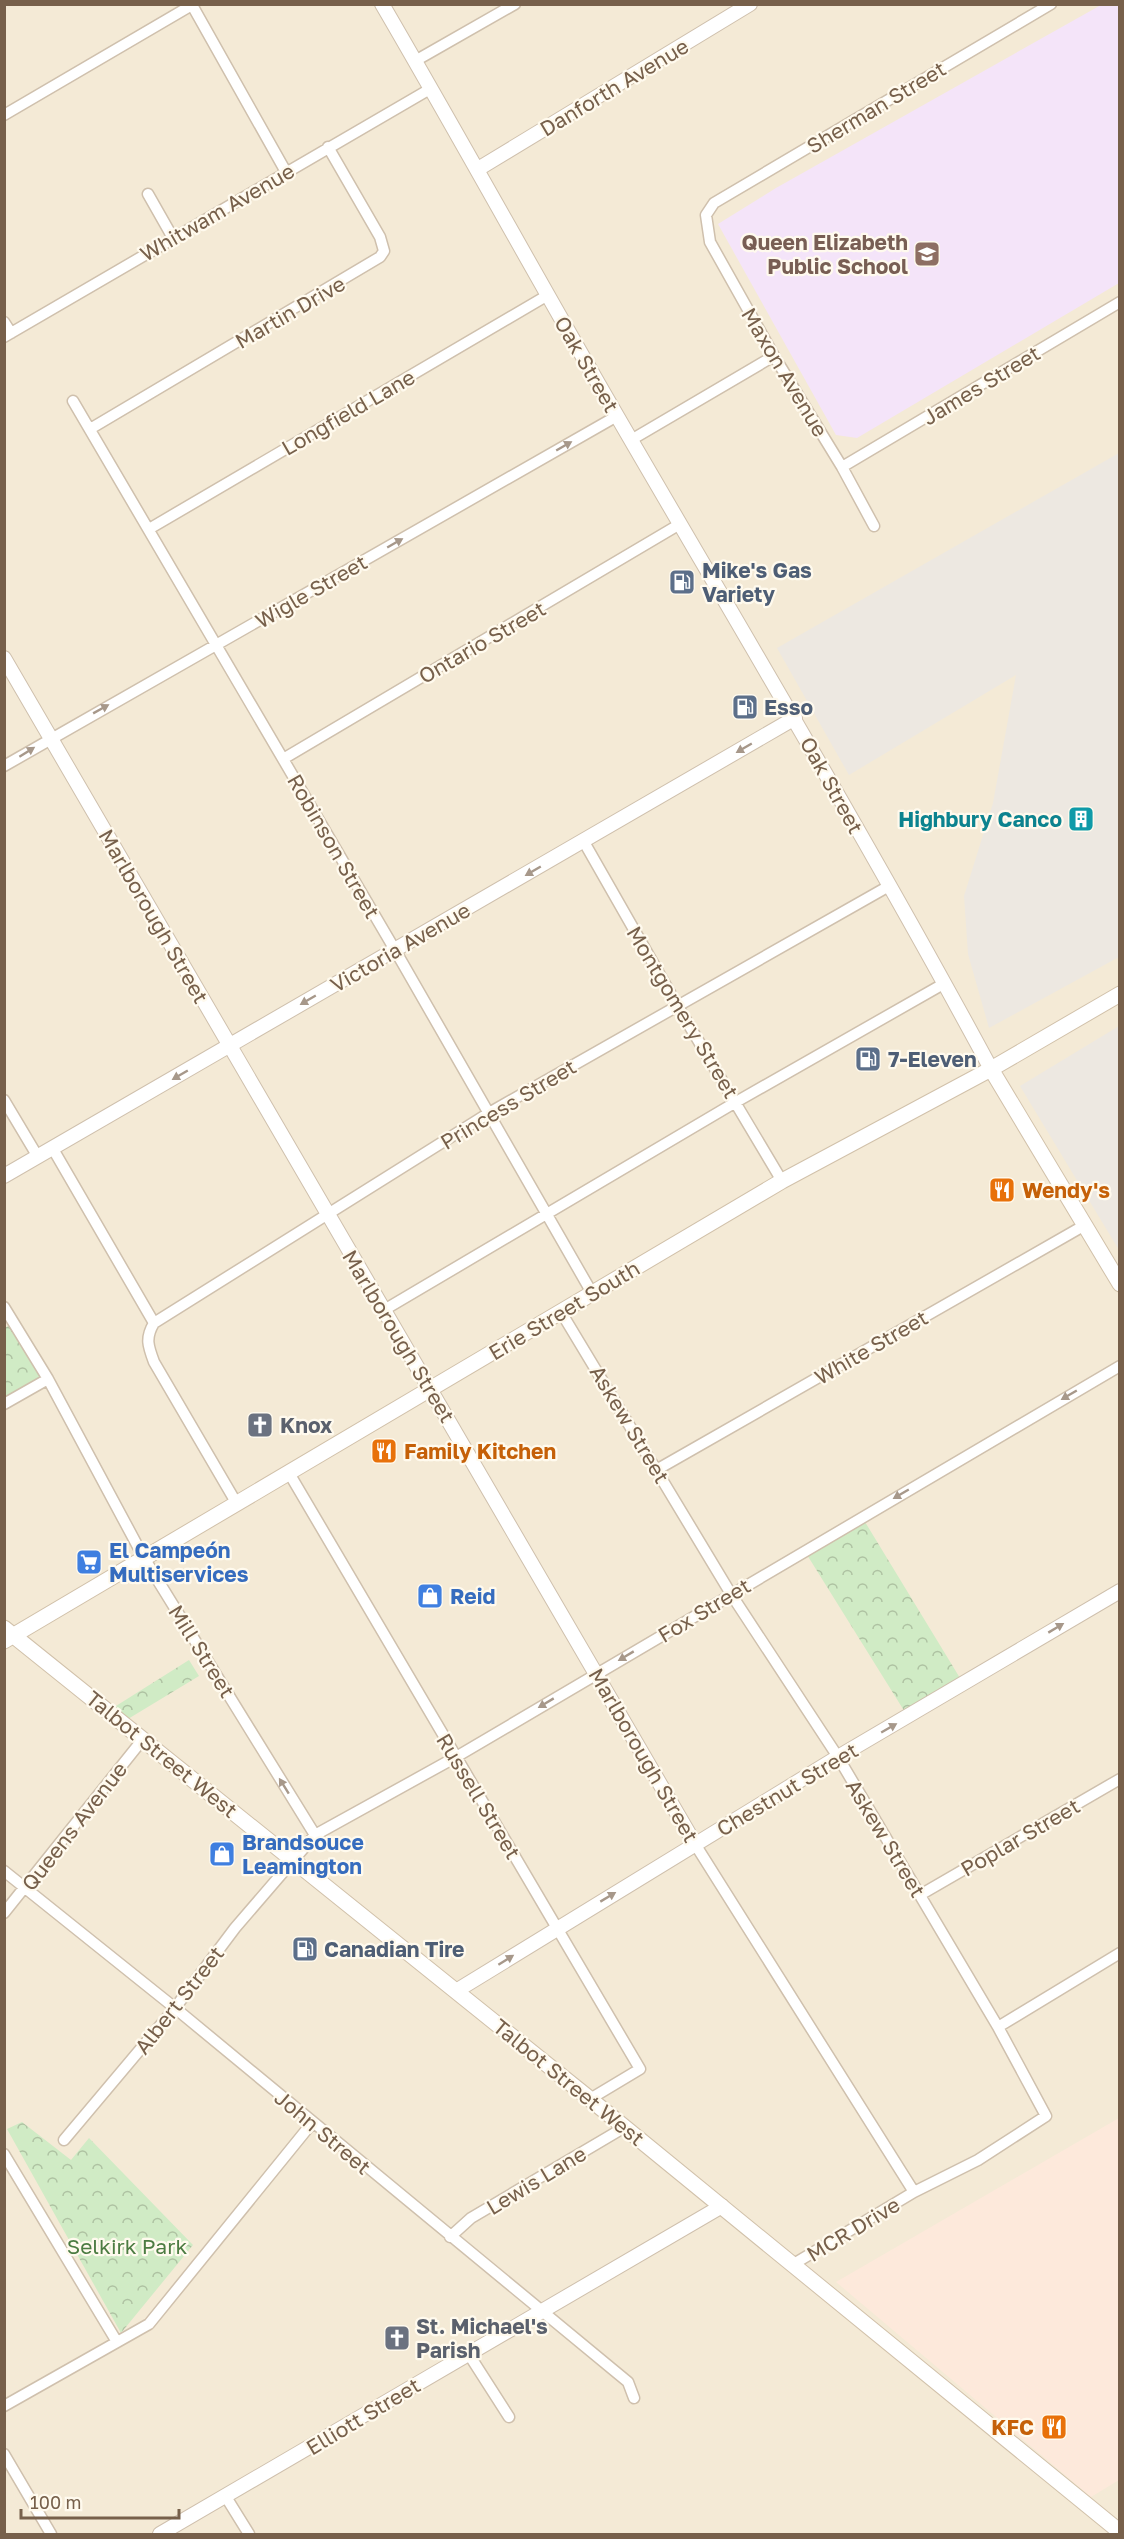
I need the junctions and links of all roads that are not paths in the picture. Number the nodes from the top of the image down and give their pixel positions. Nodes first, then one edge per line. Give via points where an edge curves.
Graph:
1 (382, 4) edge
2 (515, 4) edge
3 (750, 4) edge
4 (1051, 4) edge
5 (415, 61) junction
6 (430, 89) junction
7 (4, 115) edge
8 (328, 147) junction
9 (478, 169) junction
10 (286, 172) junction
11 (148, 194) dead end
12 (706, 214) joint
13 (173, 238) junction
14 (548, 295) junction
15 (1119, 302) edge
16 (4, 322) edge
17 (8, 335) edge
18 (774, 356) junction
19 (73, 400) dead end
20 (617, 416) junction
21 (90, 429) junction
22 (631, 440) junction
23 (842, 467) junction
24 (680, 524) junction
25 (874, 526) dead end
26 (149, 529) junction
27 (216, 645) junction
28 (4, 658) edge
29 (795, 718) junction
30 (50, 738) junction
31 (283, 759) junction
32 (4, 766) edge
33 (584, 842) junction
34 (889, 886) junction
35 (395, 950) junction
36 (945, 983) junction
37 (1119, 994) edge
38 (677, 1005) junction
39 (230, 1045) junction
40 (991, 1069) junction
41 (4, 1100) edge
42 (736, 1102) junction
43 (489, 1113) junction
44 (53, 1149) junction
45 (39, 1157) junction
46 (4, 1176) edge
47 (782, 1181) junction
48 (548, 1214) junction
49 (327, 1216) junction
50 (1084, 1226) junction
51 (1119, 1284) edge
52 (592, 1293) junction
53 (4, 1307) edge
54 (384, 1310) junction
55 (561, 1312) junction
56 (154, 1323) junction
57 (1119, 1366) edge
58 (48, 1379) junction
59 (430, 1388) junction
60 (4, 1404) edge
61 (658, 1469) junction
62 (288, 1473) junction
63 (237, 1504) junction
64 (144, 1558) junction
65 (1119, 1591) edge
66 (731, 1594) junction
67 (8, 1635) edge
68 (597, 1673) junction
69 (143, 1739) junction
70 (456, 1757) junction
71 (838, 1757) junction
72 (1119, 1779) edge
73 (315, 1835) junction
74 (695, 1844) junction
75 (293, 1860) junction
76 (4, 1871) edge
77 (26, 1888) junction
78 (920, 1895) junction
79 (4, 1913) edge
80 (558, 1928) junction
81 (1119, 1953) edge
82 (456, 1991) junction
83 (175, 2008) junction
84 (998, 2027) junction
85 (590, 2099) junction
86 (312, 2122) junction
87 (625, 2127) junction
88 (64, 2140) dead end
89 (4, 2154) edge
90 (914, 2192) junction
91 (722, 2206) junction
92 (450, 2237) junction
93 (792, 2265) junction
94 (543, 2310) junction
95 (117, 2342) junction
96 (468, 2353) junction
97 (634, 2398) dead end
98 (4, 2406) edge
99 (509, 2417) dead end
100 (4, 2454) edge
101 (226, 2497) junction
102 (1119, 2532) edge
103 (51, 2535) edge
104 (160, 2535) edge
105 (249, 2535) edge

1 - 5 street, Oak Street
2 - 5 street
3 - 9 street, Danforth Avenue
4 - 12 street, Sherman Street via 714,203
5 - 6 street, Oak Street
6 - 8 street, Whitwam Avenue
6 - 9 street, Oak Street
7 - 10 street via 192,5
8 - 10 street, Whitwam Avenue
8 - 21 street, Martin Drive via 380,237 384,251 380,257
9 - 14 street, Oak Street
10 - 13 street, Whitwam Avenue
11 - 13 street
12 - 18 street, Maxon Avenue via 710,242
13 - 17 street, Whitwam Avenue
14 - 20 street, Oak Street
14 - 26 street, Longfield Lane
15 - 23 street, James Street
16 - 17 street
18 - 22 street
18 - 23 street, Maxon Avenue
19 - 21 street, Robinson Street
20 - 22 street, Oak Street
27 -> 20 street, Wigle Street
21 - 26 street, Robinson Street
22 - 24 street, Oak Street
23 - 25 street, Maxon Avenue
24 - 29 street, Oak Street
24 - 31 street, Ontario Street
26 - 27 street, Robinson Street
30 -> 27 street, Wigle Street
27 - 31 street, Robinson Street
28 - 30 street, Marlborough Street
29 -> 33 street, Victoria Avenue
29 - 34 street, Oak Street
32 -> 30 street, Wigle Street
30 - 39 street, Marlborough Street
31 - 35 street, Robinson Street
33 -> 35 street, Victoria Avenue
33 - 38 street, Montgomery Street
34 - 36 street, Oak Street
34 - 38 street, Princess Street
35 -> 39 street, Victoria Avenue
35 - 43 street, Robinson Street
36 - 40 street, Oak Street
36 - 42 street
37 - 40 main road, Erie Street South
38 - 42 street, Montgomery Street
38 - 43 street, Princess Street
39 -> 44 street, Victoria Avenue
39 - 49 street, Marlborough Street
40 - 47 main road, Erie Street South
40 - 50 main road, Oak Street
41 - 45 street
42 - 47 street, Montgomery Street
42 - 48 street
43 - 48 street, Robinson Street
43 - 49 street, Princess Street
44 - 45 street, Victoria Avenue
44 - 56 street
45 - 46 street, Victoria Avenue
47 - 52 main road, Erie Street South
48 - 52 street, Robinson Street
48 - 54 street
49 - 54 street, Marlborough Street
49 - 56 street, Princess Street
50 - 51 main road, Oak Street
50 - 61 street, White Street
52 - 55 main road, Erie Street South
53 - 58 street, Mill Street
54 - 59 street, Marlborough Street
55 - 59 main road, Erie Street South
55 - 61 street, Askew Street
56 - 63 street via 147,1344 175,1401
57 -> 66 street, Fox Street
58 - 60 street
58 - 64 street, Mill Street
59 - 62 main road, Erie Street South
59 - 68 street, Marlborough Street
61 - 66 street, Askew Street
62 - 63 main road, Erie Street South
62 - 70 street, Russell Street
63 - 64 main road, Erie Street South
64 - 67 main road, Erie Street South
73 -> 64 street, Mill Street
71 -> 65 street, Chestnut Street
66 -> 68 street, Fox Street
66 - 71 street, Askew Street
67 - 69 main road, Talbot Street West
68 -> 70 street, Fox Street
68 - 74 street, Marlborough Street
69 - 75 main road, Talbot Street West
69 - 77 street, Queens Avenue
70 - 73 street, Fox Street
70 - 80 street, Russell Street
71 - 74 street, Chestnut Street
71 - 78 street, Askew Street
72 - 78 street, Poplar Street
73 - 75 street, Fox Street
80 -> 74 street, Chestnut Street
74 - 90 street, Marlborough Street
75 - 82 main road, Talbot Street West
75 - 83 street, Albert Street
76 - 77 street, John Street
77 - 79 street, Queens Avenue
77 - 83 street, John Street
78 - 84 street, Askew Street
82 -> 80 street, Chestnut Street
80 - 85 street, Russell Street via 640,2069
81 - 84 street
82 - 85 main road, Talbot Street West
83 - 86 street, John Street
83 - 88 street, Albert Street
84 - 90 street, Askew Street via 1046,2116 978,2160
85 - 87 main road, Talbot Street West
86 - 92 street, John Street
86 - 95 street via 149,2324
87 - 91 main road, Talbot Street West
87 - 92 street, Lewis Lane via 471,2218
89 - 95 street
90 - 93 street, MCR Drive
91 - 93 main road, Talbot Street West
91 - 94 street, Elliott Street
92 - 94 street, John Street
93 - 102 main road, Talbot Street West
94 - 96 street, Elliott Street
94 - 97 street, John Street via 627,2382
95 - 98 street
96 - 99 street
96 - 101 street, Elliott Street
100 - 103 street
101 - 104 street, Elliott Street
101 - 105 street

